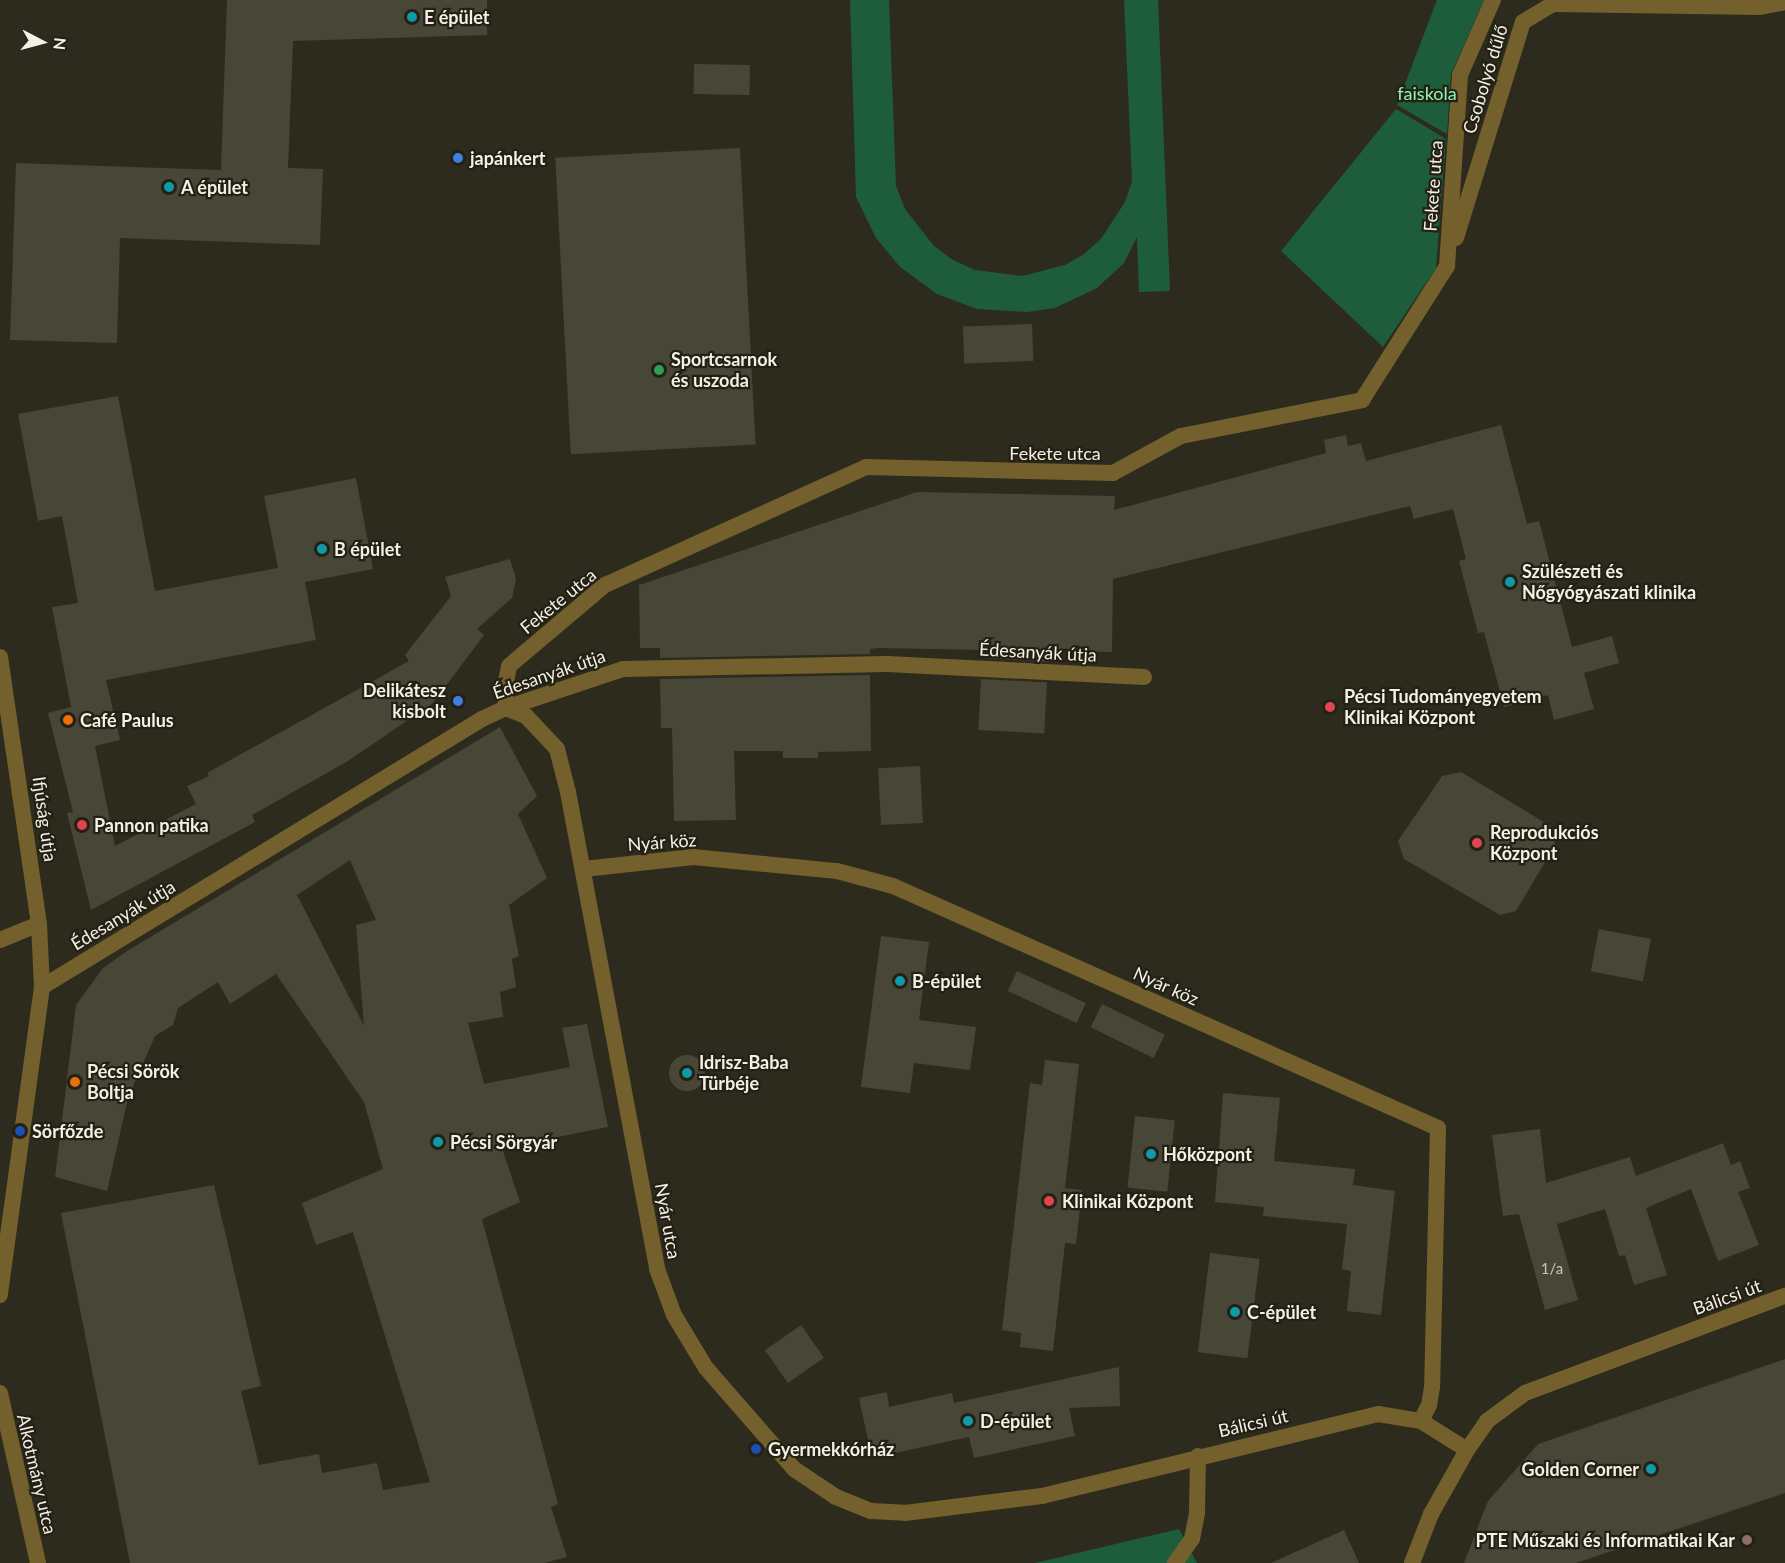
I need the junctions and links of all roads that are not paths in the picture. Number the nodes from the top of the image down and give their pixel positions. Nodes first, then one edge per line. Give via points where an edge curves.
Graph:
1 (1493, 0) edge
2 (1785, 2) edge
3 (1447, 266) junction
4 (0, 657) edge
5 (1144, 677) dead end
6 (506, 708) junction
7 (584, 869) junction
8 (39, 924) junction
9 (0, 940) edge
10 (42, 987) junction
11 (0, 1295) edge
12 (1785, 1296) edge
13 (0, 1393) edge
14 (1421, 1421) junction
15 (1467, 1450) junction
16 (1198, 1456) junction
17 (1042, 1496) joint
18 (38, 1563) edge
19 (1175, 1563) edge
20 (1412, 1563) edge

1 - 3 street, Fekete utca via 1460,75
2 - 3 street, Csobolyó dűlő via 1760,7 1553,4 1523,22
3 - 6 street, Fekete utca via 1362,400 1181,436 1113,473 866,467 605,585 509,666
4 - 8 street, Ifjúság útja
5 - 6 street, Édesanyák útja via 887,664 623,669
6 - 7 street, Nyár utca via 526,716 557,750
6 - 10 street, Édesanyák útja via 482,718
7 - 14 street, Nyár köz via 693,856 837,871 893,886 1438,1128 1432,1387
7 - 17 street, Nyár utca via 657,1269 674,1315 706,1368 794,1468 855,1506 905,1513
8 - 9 street
8 - 10 street, Ifjúság útja
10 - 11 street
12 - 15 street, Bálicsi út via 1525,1393 1487,1421
13 - 18 street, Alkotmány utca
14 - 15 street, Bálicsi út
14 - 16 street, Bálicsi út via 1378,1414
15 - 20 street, Bálicsi út via 1431,1514
16 - 17 street, Bálicsi út
16 - 19 street via 1197,1514 1192,1539

